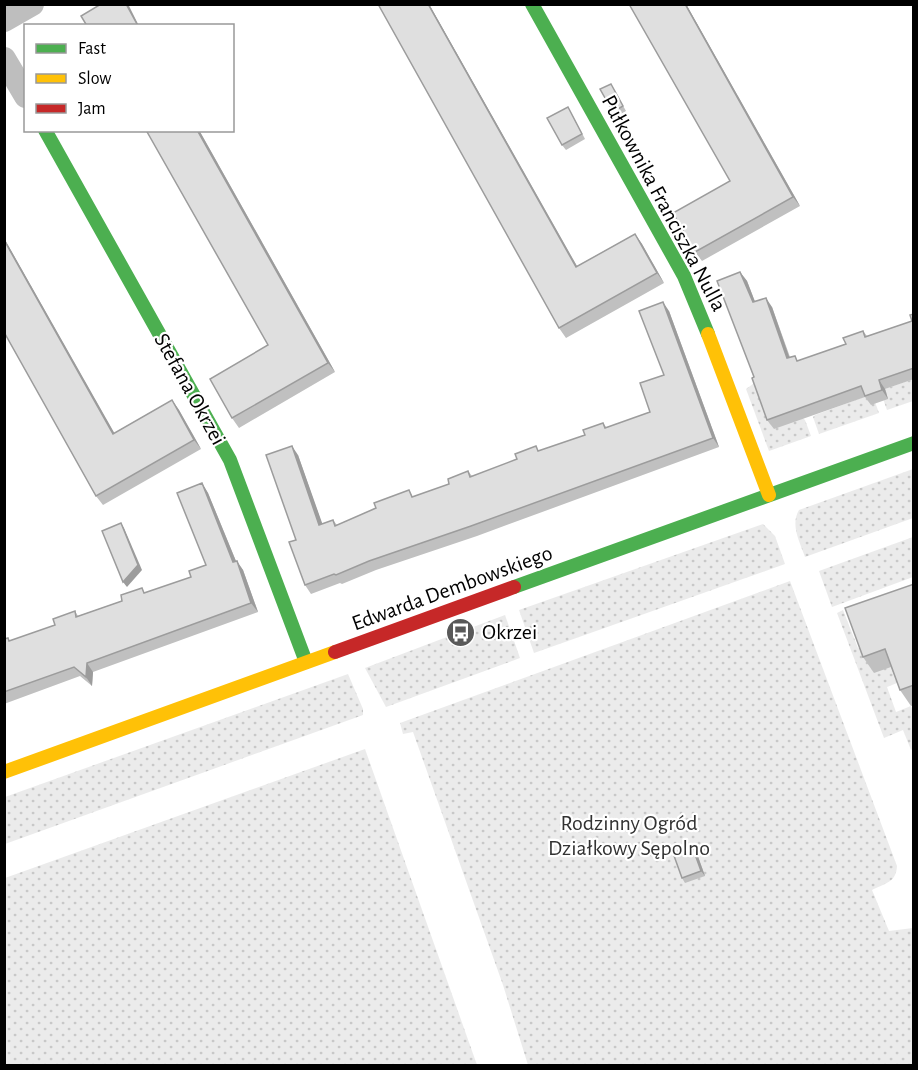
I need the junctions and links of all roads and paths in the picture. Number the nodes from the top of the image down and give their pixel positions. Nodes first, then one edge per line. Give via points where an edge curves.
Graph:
1 (32, 4) edge
2 (532, 4) edge
3 (4, 20) edge
4 (4, 59) edge
5 (24, 93) edge
6 (46, 132) edge
7 (914, 443) edge
8 (769, 495) junction
9 (306, 662) junction
10 (4, 772) edge

1 - 3 street
2 - 8 street, Pułkownika Franciszka Nulla via 688,285
4 - 5 street
6 - 9 street, Stefana Okrzei via 230,460
7 - 8 street, Edwarda Dembowskiego
8 - 9 street, Edwarda Dembowskiego
9 - 10 street, Edwarda Dembowskiego

